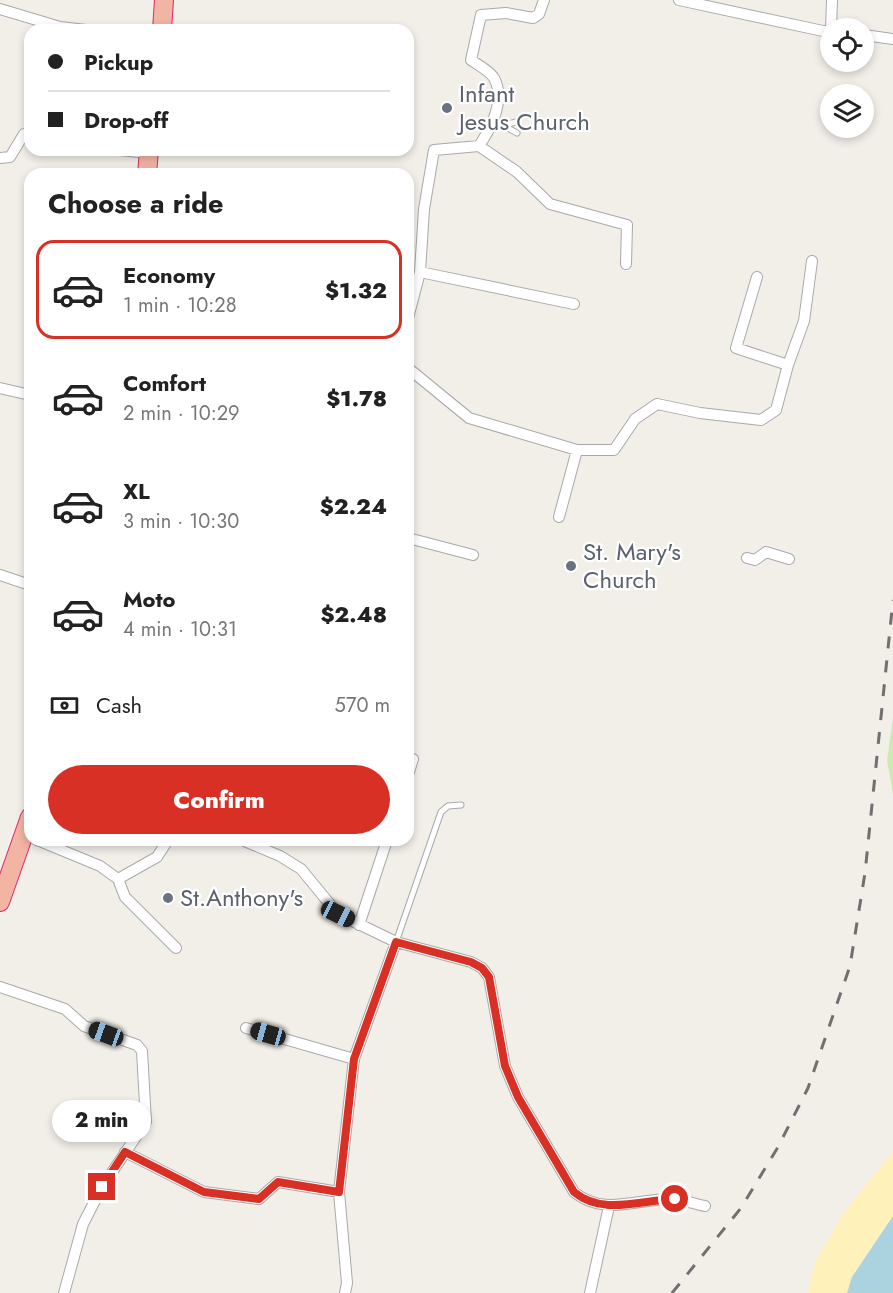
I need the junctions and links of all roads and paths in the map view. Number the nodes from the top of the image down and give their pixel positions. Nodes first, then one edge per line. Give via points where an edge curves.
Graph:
1 (164, 0) edge
2 (544, 0) edge
3 (679, 0) edge
4 (832, 0) edge
5 (0, 9) edge
6 (831, 18) edge
7 (50, 24) edge
8 (162, 24) edge
9 (820, 30) edge
10 (874, 36) edge
11 (893, 39) edge
12 (516, 122) dead end
13 (497, 125) junction
14 (517, 133) dead end
15 (24, 134) edge
16 (479, 146) junction
17 (0, 158) edge
18 (812, 261) dead end
19 (626, 264) dead end
20 (420, 272) junction
21 (757, 277) dead end
22 (414, 295) edge
23 (574, 303) dead end
24 (788, 365) junction
25 (414, 373) edge
26 (0, 388) edge
27 (24, 394) edge
28 (577, 450) junction
29 (559, 517) dead end
30 (414, 540) edge
31 (473, 555) dead end
32 (747, 558) dead end
33 (789, 559) dead end
34 (0, 575) edge
35 (24, 583) edge
36 (461, 806) dead end
37 (24, 843) edge
38 (59, 846) edge
39 (164, 846) edge
40 (256, 846) edge
41 (385, 846) edge
42 (4, 879) edge
43 (118, 879) junction
44 (0, 902) edge
45 (359, 925) junction
46 (396, 942) junction
47 (176, 948) dead end
48 (0, 987) edge
49 (246, 1028) dead end
50 (354, 1059) junction
51 (125, 1152) junction
52 (339, 1192) junction
53 (609, 1206) junction
54 (705, 1206) dead end
55 (64, 1293) edge
56 (345, 1293) edge
57 (590, 1293) edge

1 - 8 highway
2 - 13 street via 539,14 533,18 506,13 481,15 471,60 494,78 498,93
3 - 9 street
4 - 6 street
5 - 7 street
10 - 11 street
12 - 13 lane
13 - 14 lane
13 - 16 street
15 - 17 street via 10,157
16 - 19 street via 518,172 550,204 627,225
16 - 20 street via 434,150 424,209
18 - 24 street via 804,321
20 - 22 street
20 - 23 street
21 - 24 street via 736,348
24 - 28 street via 776,410 761,420 657,404 635,419 614,450
25 - 28 street via 469,418
26 - 27 street
28 - 29 street
30 - 31 street
32 - 33 street via 755,560 766,552
34 - 35 street
36 - 46 lane via 448,806 441,812
37 - 42 highway
38 - 43 street
39 - 43 street via 157,857
40 - 45 street via 302,869 338,914
41 - 45 street
42 - 44 highway
43 - 47 street via 125,897
45 - 46 street
46 - 50 street
46 - 53 street via 482,968 489,977 505,1066 518,1097 574,1192 586,1202
48 - 51 street via 65,1009 84,1026 137,1045 142,1051 146,1122
49 - 50 street
50 - 52 street
51 - 52 street via 214,1195 259,1199 278,1182
51 - 55 street via 84,1224
52 - 56 street
53 - 54 street via 675,1199
53 - 57 street

